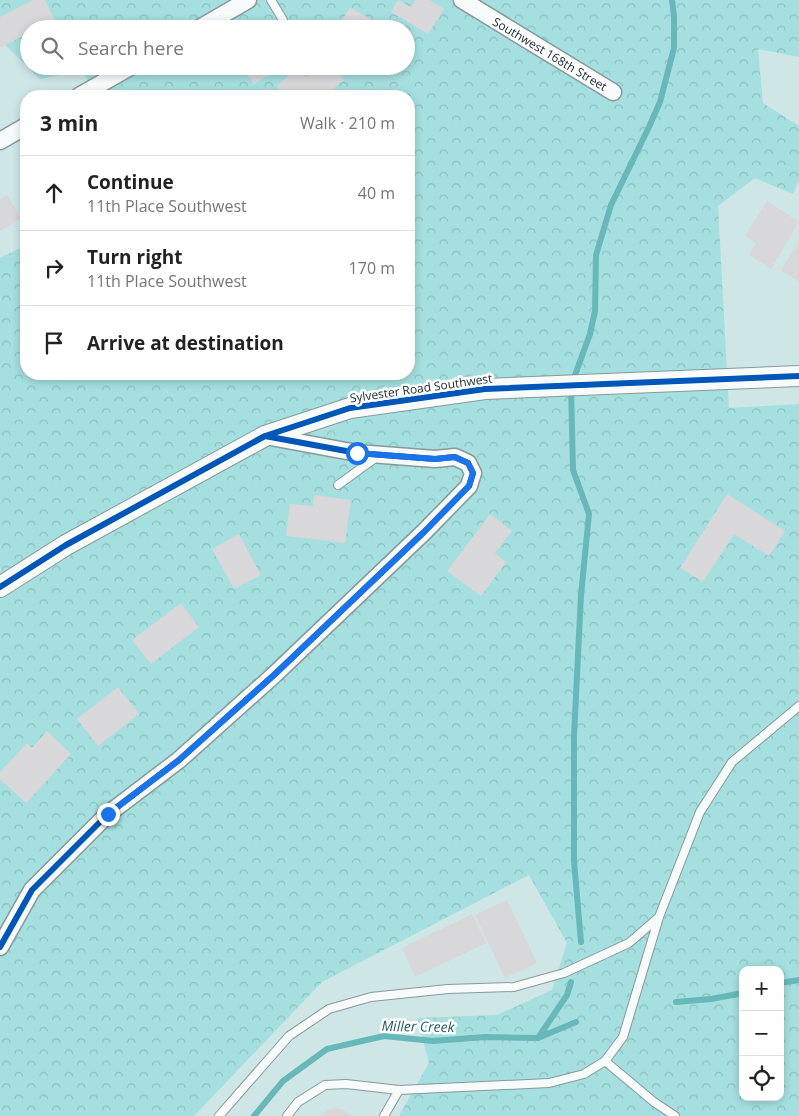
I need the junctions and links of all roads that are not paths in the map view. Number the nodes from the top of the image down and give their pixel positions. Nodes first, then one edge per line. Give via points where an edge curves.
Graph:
1 (248, 0) edge
2 (270, 0) edge
3 (462, 0) edge
4 (216, 20) edge
5 (283, 20) edge
6 (116, 75) edge
7 (90, 90) edge
8 (612, 92) dead end
9 (20, 129) edge
10 (0, 141) edge
11 (799, 376) edge
12 (265, 436) junction
13 (380, 455) junction
14 (338, 486) dead end
15 (0, 587) edge
16 (799, 706) edge
17 (659, 917) junction
18 (0, 947) edge
19 (605, 1061) junction
20 (399, 1090) junction
21 (219, 1116) edge
22 (287, 1116) edge
23 (384, 1116) edge
24 (675, 1116) edge

1 - 4 street
2 - 5 lane
3 - 8 street, Southwest 168th Street
6 - 7 street
9 - 10 street
11 - 12 street, Sylvester Road Southwest via 485,389 350,408
12 - 13 street
12 - 15 street, Sylvester Road Southwest via 66,545
13 - 14 lane
13 - 18 street via 435,459 454,457 468,463 473,473 469,486 424,532 274,675 179,760 108,814 32,890
16 - 17 lane via 732,762 700,812
17 - 19 lane via 622,1037
17 - 21 lane via 629,943 564,973 514,987 448,989 371,997 329,1009 289,1036
19 - 20 lane via 584,1074 549,1084
19 - 24 lane
20 - 22 lane via 325,1085 298,1102
20 - 23 lane

